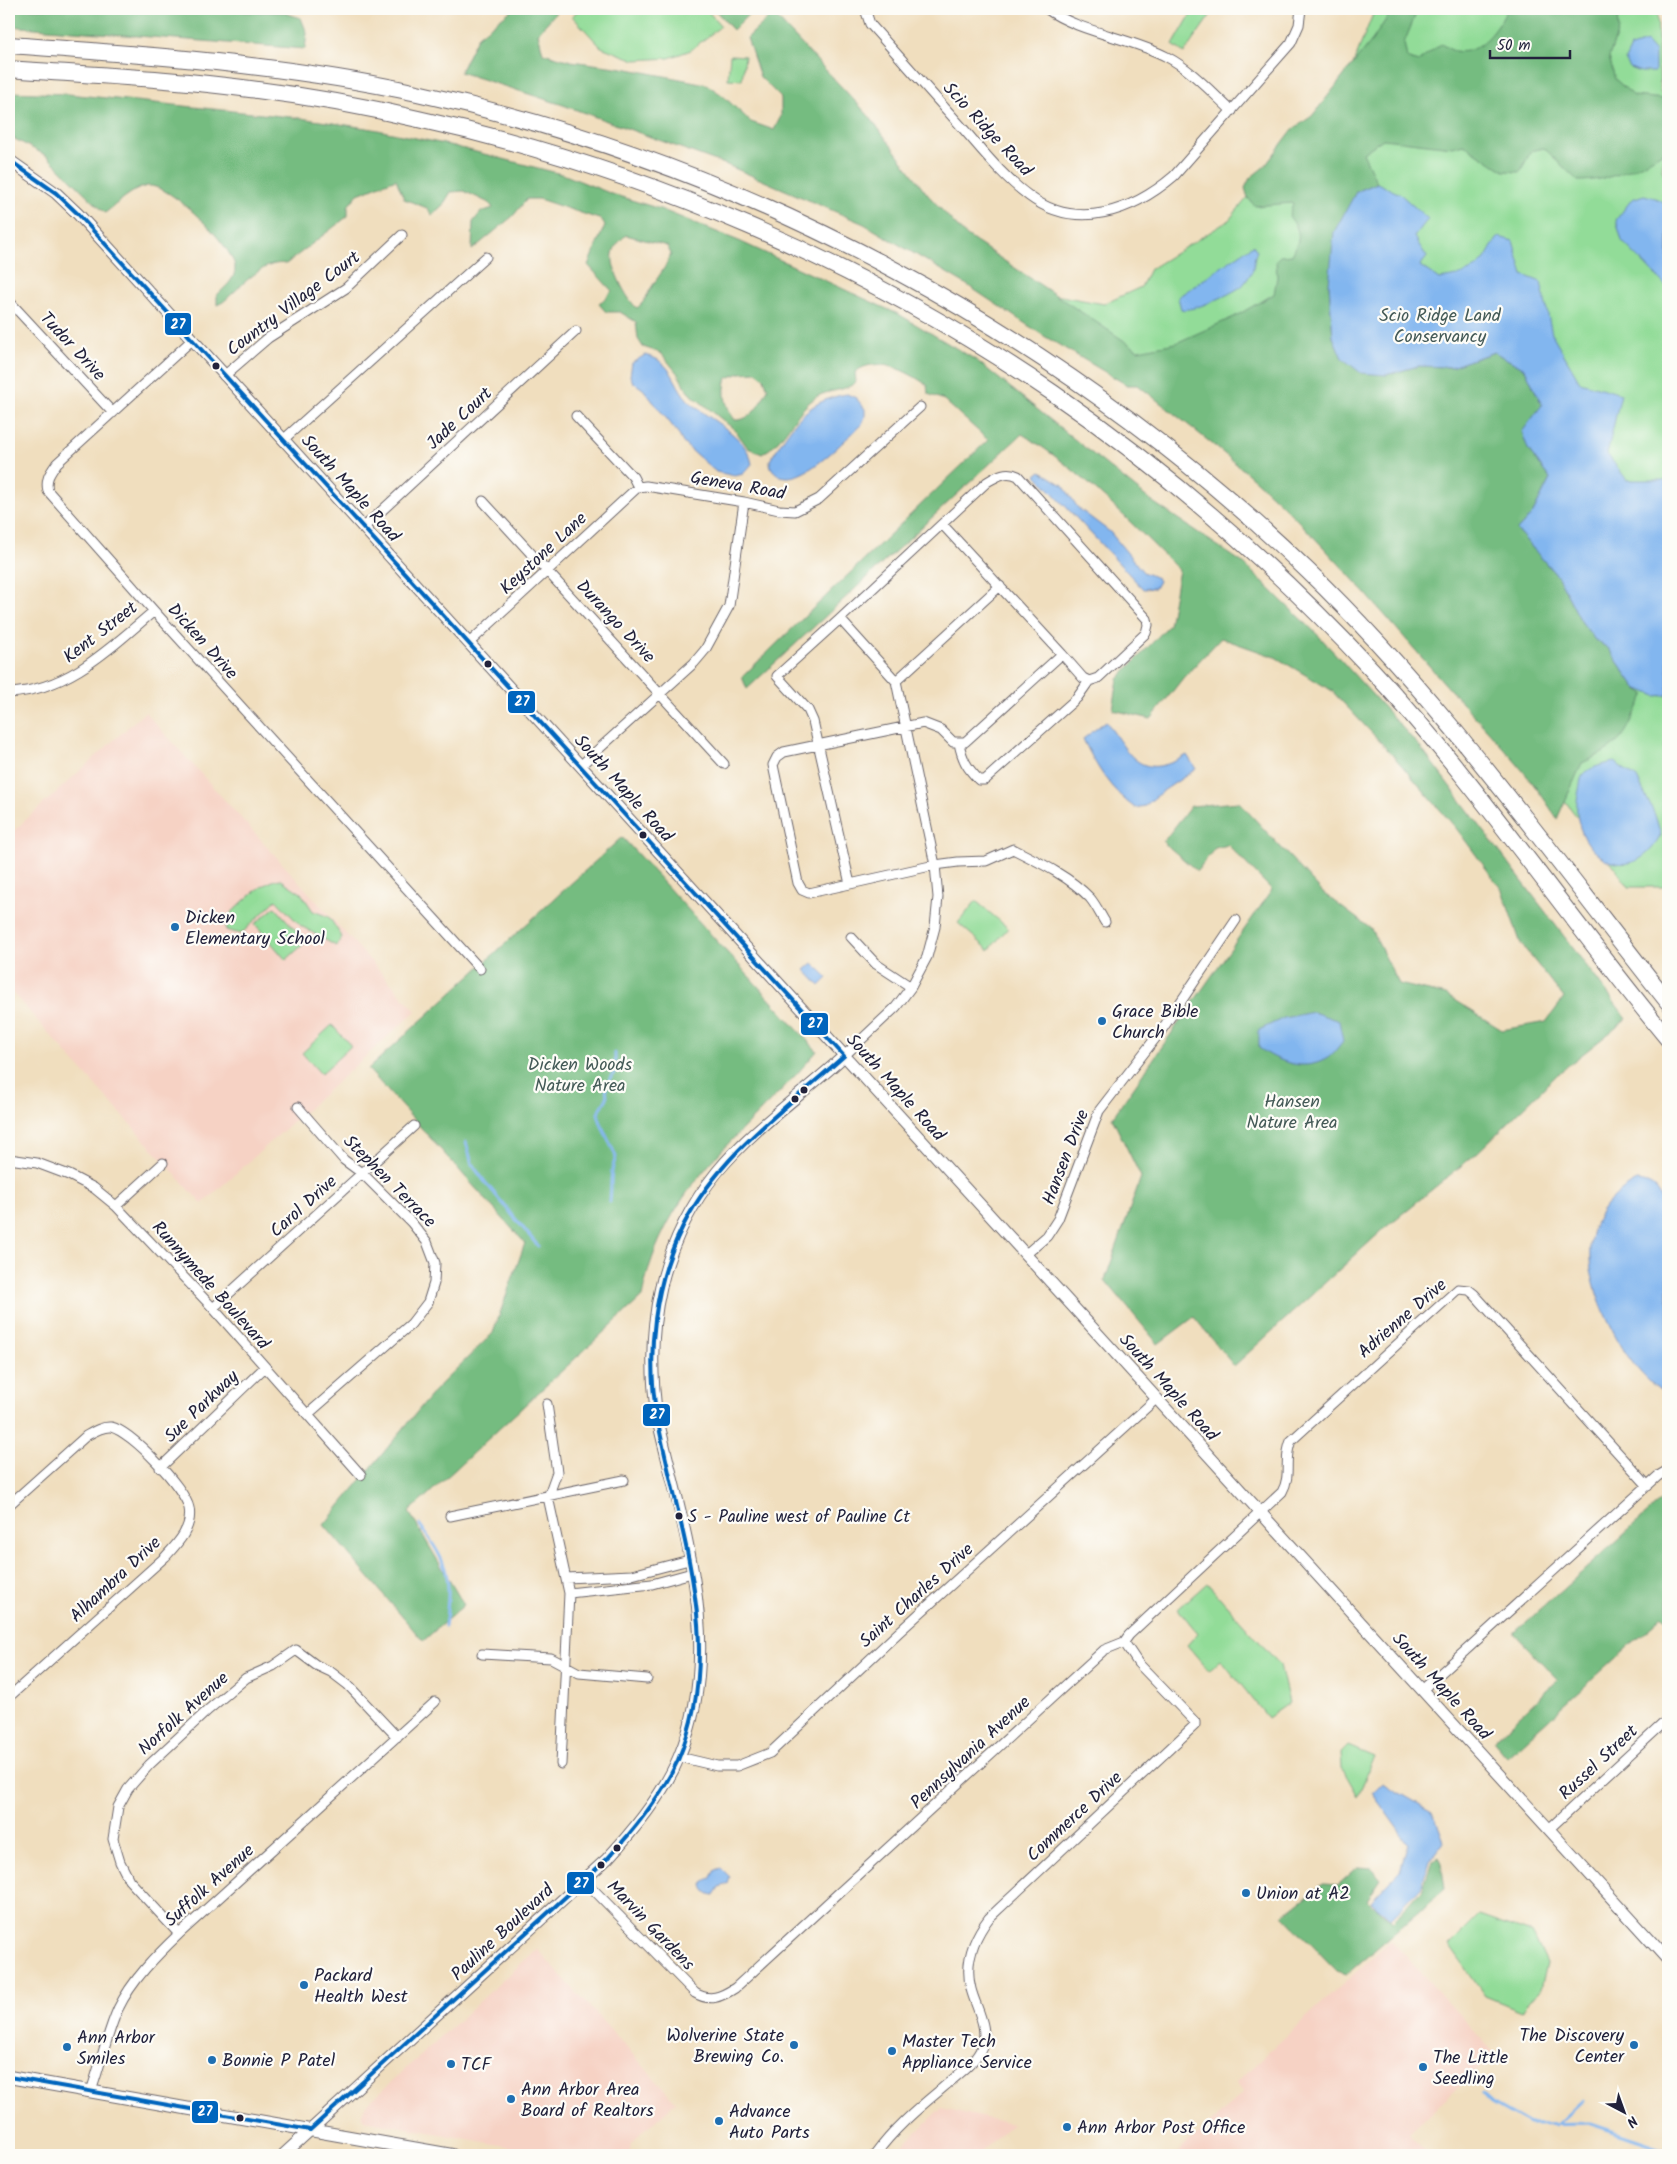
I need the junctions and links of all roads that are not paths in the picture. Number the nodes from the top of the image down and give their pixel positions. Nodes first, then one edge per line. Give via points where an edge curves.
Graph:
1 (375, 9) edge
2 (392, 9) edge
3 (865, 9) edge
4 (1046, 9) edge
5 (1301, 9) edge
6 (9, 45) edge
7 (9, 69) edge
8 (1232, 111) junction
9 (9, 160) edge
10 (402, 235) dead end
11 (486, 257) dead end
12 (9, 301) edge
13 (576, 331) dead end
14 (192, 340) junction
15 (224, 376) junction
16 (920, 407) dead end
17 (113, 413) junction
18 (576, 416) dead end
19 (283, 440) junction
20 (638, 487) junction
21 (483, 501) dead end
22 (744, 502) junction
23 (942, 524) junction
24 (363, 528) junction
25 (547, 571) junction
26 (1000, 586) junction
27 (154, 611) junction
28 (840, 619) junction
29 (469, 643) junction
30 (1062, 654) junction
31 (1089, 680) junction
32 (896, 681) junction
33 (9, 692) edge
34 (659, 692) junction
35 (905, 727) junction
36 (959, 743) junction
37 (818, 745) junction
38 (724, 764) dead end
39 (580, 766) junction
40 (935, 865) junction
41 (850, 884) junction
42 (1236, 920) dead end
43 (1105, 922) dead end
44 (851, 937) dead end
45 (480, 969) dead end
46 (911, 987) junction
47 (1668, 1002) edge
48 (1668, 1039) edge
49 (844, 1056) junction
50 (298, 1107) dead end
51 (414, 1126) dead end
52 (9, 1159) edge
53 (163, 1163) dead end
54 (363, 1174) junction
55 (116, 1206) junction
56 (1026, 1255) junction
57 (213, 1308) junction
58 (264, 1368) junction
59 (1156, 1399) junction
60 (547, 1404) dead end
61 (308, 1414) junction
62 (160, 1468) junction
63 (1668, 1470) edge
64 (361, 1475) dead end
65 (624, 1480) dead end
66 (1648, 1486) junction
67 (548, 1497) junction
68 (9, 1505) edge
69 (1260, 1512) junction
70 (450, 1516) dead end
71 (690, 1560) junction
72 (692, 1573) junction
73 (566, 1578) junction
74 (569, 1593) junction
75 (1124, 1642) junction
76 (482, 1654) dead end
77 (565, 1665) junction
78 (647, 1679) dead end
79 (1422, 1690) junction
80 (9, 1697) edge
81 (435, 1702) dead end
82 (1668, 1719) edge
83 (397, 1738) junction
84 (679, 1757) junction
85 (560, 1764) dead end
86 (1549, 1830) junction
87 (584, 1880) junction
88 (179, 1934) junction
89 (1668, 1960) edge
90 (694, 1993) joint
91 (9, 2077) edge
92 (91, 2091) junction
93 (310, 2130) junction
94 (283, 2155) edge
95 (452, 2155) edge
96 (875, 2155) edge

1 - 2 street
3 - 8 street, Scio Ridge Road via 870,24 1000,170 1029,196 1050,208 1098,214 1129,206 1153,194 1174,176
4 - 8 street via 1168,57 1197,78
5 - 8 street, Scio Ridge Road via 1299,25 1291,43
6 - 47 highway via 206,60 364,83 485,110 621,151 762,205 938,294 1022,344 1114,409 1255,522 1309,572 1399,666 1451,727
7 - 48 highway via 250,89 420,119 495,138 583,163 697,204 859,278 959,334 1053,393 1212,516 1272,570 1372,671 1422,728
9 - 14 street, South Maple Road via 56,193 78,214
10 - 15 street, Country Village Court via 346,288 268,338
11 - 19 street
12 - 17 street, Tudor Drive
13 - 24 street, Jade Court
14 - 15 street, South Maple Road
14 - 17 street, Dicken Drive
15 - 19 street, South Maple Road
16 - 22 street, Geneva Road via 807,507 795,511 779,510
17 - 27 street, Dicken Drive via 57,463 46,483 54,500
18 - 20 street via 633,477
19 - 24 street, South Maple Road
20 - 22 street, Geneva Road
20 - 25 street, Keystone Lane
21 - 25 street, Durango Drive
22 - 34 street via 729,606 705,650
23 - 26 street
23 - 28 street
23 - 31 street via 995,477 1003,473 1018,476 1147,620 1146,632 1098,678
24 - 29 street, South Maple Road
25 - 29 street, Keystone Lane
25 - 34 street, Durango Drive
26 - 30 street
26 - 32 street
27 - 33 street, Kent Street via 101,657 69,677 42,688
27 - 45 street, Dicken Drive
28 - 32 street
28 - 37 street via 777,676 808,710
29 - 39 street, South Maple Road
30 - 31 street via 1083,678
30 - 36 street via 970,739
31 - 36 street via 1077,698 985,780 979,780 965,765
32 - 35 street
34 - 38 street, Durango Drive
34 - 39 street
35 - 36 street via 923,723 941,730 953,742
35 - 37 street
35 - 40 street
37 - 41 street
37 - 41 street via 784,752 773,765 798,883 802,890 809,892
39 - 49 street, South Maple Road
40 - 41 street
40 - 43 street via 986,861 1013,849 1046,866 1074,886 1090,899
40 - 46 street via 938,897 935,927 927,957
42 - 56 street, Hansen Drive via 1161,1031 1099,1111 1058,1219 1047,1236
44 - 46 street via 876,964
46 - 49 street via 896,1007
49 - 56 street, South Maple Road
49 - 71 street, Pauline Boulevard via 746,1141 718,1171 689,1214 671,1252 656,1308 652,1385
50 - 54 street, Stephen Terrace via 344,1160
51 - 54 street, Carol Drive
52 - 55 street, Runnymede Boulevard via 37,1163 69,1175 94,1188
53 - 55 street
54 - 57 street, Carol Drive
54 - 61 street, Stephen Terrace via 427,1242 435,1263 434,1282 428,1302 411,1324
55 - 57 street, Runnymede Boulevard
56 - 59 street, South Maple Road
57 - 58 street, Runnymede Boulevard
58 - 61 street, Runnymede Boulevard
58 - 62 street, Sue Parkway
59 - 69 street, South Maple Road
59 - 84 street, Saint Charles Drive via 770,1753 737,1766 717,1766
60 - 67 street via 557,1472
61 - 64 street, Runnymede Boulevard
62 - 68 street, Alhambra Drive via 133,1439 109,1427 99,1429 70,1449
62 - 80 street, Alhambra Drive via 181,1492 189,1508 189,1524 182,1538
63 - 66 street
65 - 67 street
66 - 69 street, Adrienne Drive via 1474,1294 1463,1288 1452,1292 1298,1433 1287,1449 1286,1486
66 - 79 street
67 - 70 street
67 - 73 street
69 - 75 street, Pennsylvania Avenue
69 - 79 street, South Maple Road
71 - 72 street, Pauline Boulevard
71 - 73 street via 632,1575
72 - 74 street via 652,1584
72 - 84 street, Pauline Boulevard via 698,1603 700,1664 690,1723
73 - 74 street
74 - 77 street
75 - 90 street, Pennsylvania Avenue via 1104,1650 735,1988 715,1998 704,1999
75 - 96 street, Commerce Drive via 1138,1663 1195,1725 998,1908 981,1928 972,1950 968,1974 984,2026 980,2050 898,2128
76 - 77 street via 550,1658
77 - 78 street via 579,1673
77 - 85 street
79 - 86 street, South Maple Road
81 - 83 street, Suffolk Avenue
82 - 86 street, Russel Street
83 - 88 street, Suffolk Avenue
83 - 88 street, Norfolk Avenue via 348,1685 296,1650 273,1666 246,1678 208,1710 128,1789 118,1807 115,1823 113,1839 129,1880
84 - 87 street, Pauline Boulevard via 638,1823 608,1859
86 - 89 street, South Maple Road
87 - 90 street, Marvin Gardens
87 - 93 street, Pauline Boulevard
88 - 92 street, Suffolk Avenue via 143,1970 119,2007
91 - 92 main road
92 - 93 main road
93 - 94 street, Pauline Boulevard
93 - 95 main road

